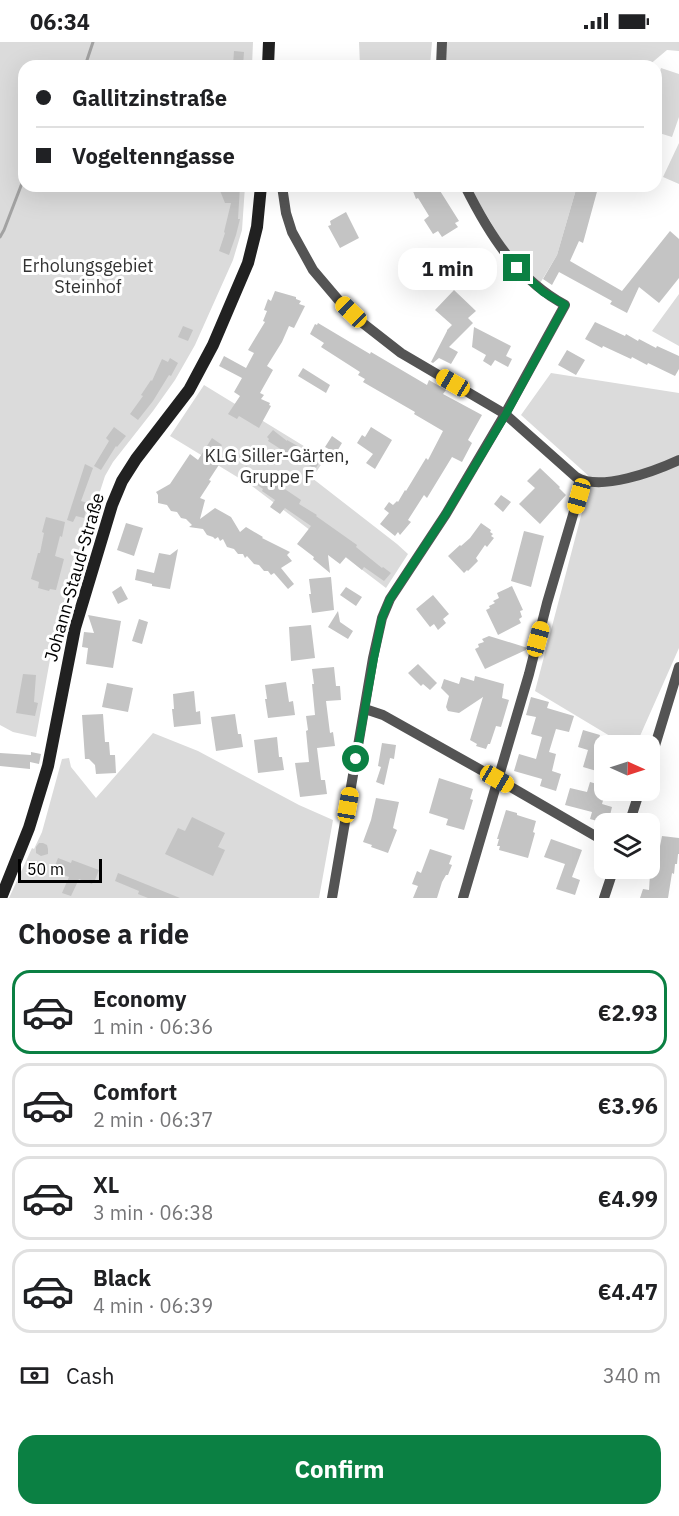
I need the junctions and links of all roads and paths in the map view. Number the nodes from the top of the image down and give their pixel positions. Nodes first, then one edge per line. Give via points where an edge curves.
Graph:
1 (269, 42) edge
2 (442, 42) edge
3 (268, 60) edge
4 (441, 60) edge
5 (260, 192) edge
6 (283, 192) edge
7 (468, 192) edge
8 (506, 414) junction
9 (679, 460) edge
10 (583, 481) junction
11 (679, 667) edge
12 (365, 709) junction
13 (658, 735) edge
14 (497, 779) junction
15 (594, 835) edge
16 (610, 879) edge
17 (1, 898) edge
18 (332, 898) edge
19 (462, 898) edge
20 (604, 898) edge

1 - 3 street
2 - 4 street
5 - 17 street, Johann-Staud-Straße via 249,263 213,345 189,390 122,481 112,505 75,628 48,766
6 - 8 street via 292,232 313,270 341,303 401,352
7 - 8 street via 517,268 543,292 565,305
8 - 10 street
8 - 12 street via 390,599 382,618
9 - 10 street via 641,476
10 - 14 street
11 - 13 street
12 - 14 street via 383,715
12 - 18 street
14 - 15 street
14 - 19 street
16 - 20 street

